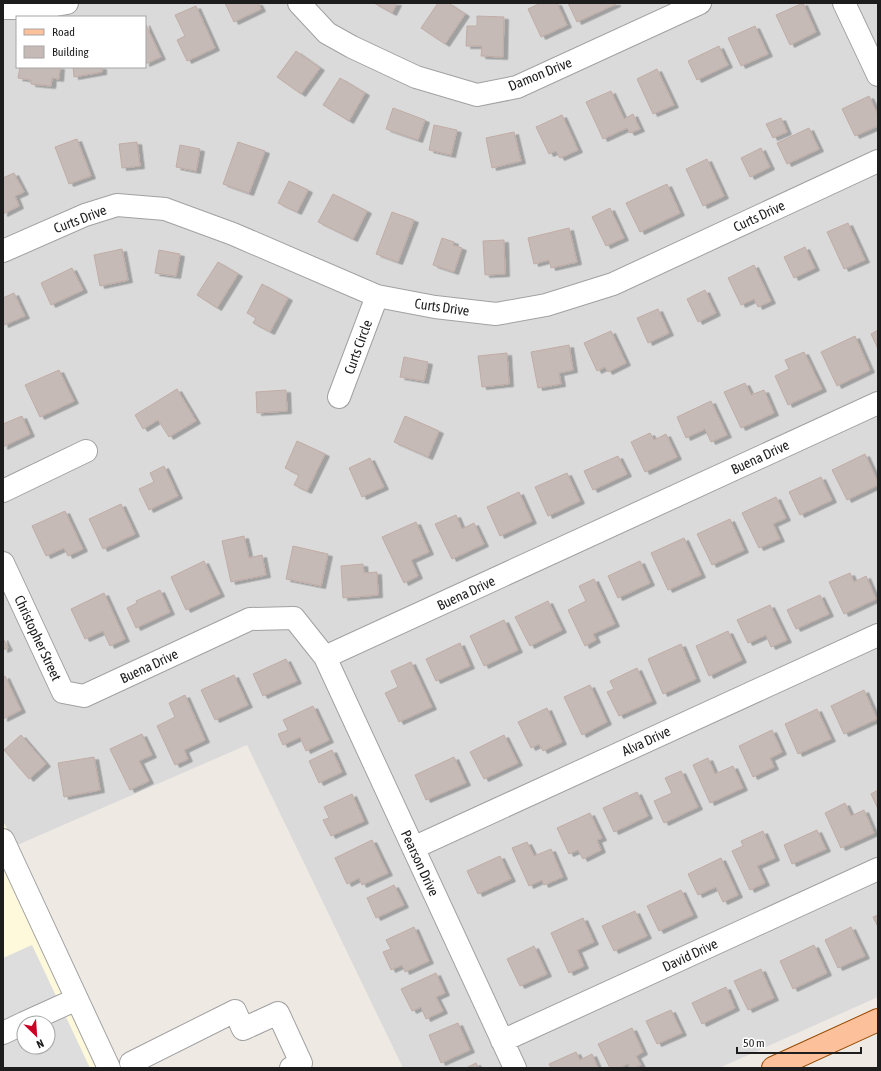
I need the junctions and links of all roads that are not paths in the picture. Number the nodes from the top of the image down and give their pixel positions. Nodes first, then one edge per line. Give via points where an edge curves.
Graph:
1 (67, 3) edge
2 (299, 3) edge
3 (700, 3) edge
4 (844, 3) edge
5 (3, 8) edge
6 (878, 75) edge
7 (878, 161) edge
8 (3, 251) edge
9 (377, 296) junction
10 (339, 397) dead end
11 (878, 404) edge
12 (86, 451) dead end
13 (3, 491) edge
14 (3, 563) edge
15 (878, 635) edge
16 (325, 657) junction
17 (63, 692) joint
18 (3, 840) edge
19 (413, 848) junction
20 (878, 869) edge
21 (77, 999) junction
22 (42, 1015) edge
23 (878, 1020) edge
24 (16, 1027) edge
25 (3, 1033) edge
26 (502, 1040) junction
27 (109, 1068) edge
28 (133, 1068) edge
29 (291, 1068) edge
30 (515, 1068) edge
31 (773, 1068) edge

1 - 5 street via 39,8
2 - 3 street, Damon Drive via 327,33 352,47 416,77 477,95 517,87
4 - 6 street
7 - 9 street, Curts Drive via 613,284 546,305 496,314 435,307
8 - 9 street, Curts Drive via 85,215 117,205 165,209 233,234
9 - 10 street, Curts Circle
11 - 16 street, Buena Drive
12 - 13 street
14 - 17 street, Christopher Street
15 - 19 street, Alva Drive
16 - 17 street, Buena Drive via 294,618 250,619 84,696
16 - 19 street, Pearson Drive
18 - 21 street
19 - 26 street, Pearson Drive
20 - 26 street, David Drive
21 - 22 street
21 - 27 street
23 - 31 main road
24 - 25 street
26 - 30 street, Pearson Drive
28 - 29 street via 131,1063 235,1011 243,1028 278,1012 301,1063

